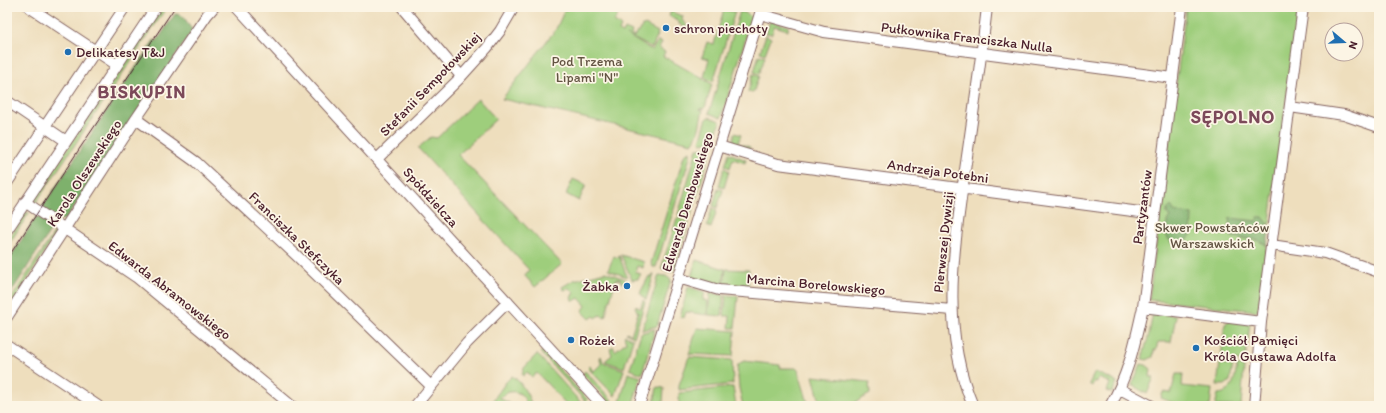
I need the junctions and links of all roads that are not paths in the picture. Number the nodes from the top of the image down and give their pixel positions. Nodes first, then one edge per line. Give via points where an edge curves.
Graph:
1 (30, 7) edge
2 (126, 7) edge
3 (156, 7) edge
4 (214, 7) edge
5 (237, 7) edge
6 (402, 7) edge
7 (514, 7) edge
8 (988, 7) edge
9 (1182, 7) edge
10 (1303, 7) edge
11 (761, 10) edge
12 (95, 51) junction
13 (982, 52) junction
14 (116, 66) junction
15 (461, 76) junction
16 (1173, 78) junction
17 (7, 101) edge
18 (1290, 107) junction
19 (136, 119) junction
20 (45, 126) junction
21 (1379, 127) edge
22 (66, 140) junction
23 (720, 146) junction
24 (377, 159) junction
25 (7, 183) edge
26 (962, 189) junction
27 (25, 202) junction
28 (1155, 214) junction
29 (10, 217) edge
30 (65, 228) junction
31 (7, 230) edge
32 (1271, 245) junction
33 (1379, 272) edge
34 (678, 278) junction
35 (508, 302) junction
36 (1143, 307) junction
37 (952, 310) junction
38 (7, 317) edge
39 (1261, 322) junction
40 (7, 345) edge
41 (431, 386) junction
42 (1120, 389) junction
43 (98, 406) edge
44 (292, 406) edge
45 (415, 406) edge
46 (603, 406) edge
47 (639, 406) edge
48 (973, 406) edge
49 (1110, 406) edge
50 (1152, 406) edge
51 (1254, 406) edge

1 - 12 street
2 - 12 street
3 - 14 street
4 - 19 street, Karola Olszewskiego
5 - 24 street, Spółdzielcza
6 - 15 street
7 - 15 street, Stefanii Sempołowskiej via 500,31
8 - 13 street, Pierwszej Dywizji
9 - 16 street, Partyzantów
10 - 18 street
11 - 13 street, Pułkownika Franciszka Nulla via 824,32
11 - 23 street, Edwarda Dembowskiego
12 - 14 street
12 - 20 street
13 - 16 street, Pułkownika Franciszka Nulla
13 - 26 street, Pierwszej Dywizji
14 - 22 street
15 - 24 street, Stefanii Sempołowskiej
16 - 28 street, Partyzantów
17 - 20 street
18 - 21 street via 1344,115
18 - 32 street
19 - 30 street, Karola Olszewskiego
19 - 41 street, Franciszka Stefczyka via 196,162
20 - 22 street
20 - 25 street
22 - 27 street
23 - 26 street, Andrzeja Potebni via 778,164
23 - 34 street, Edwarda Dembowskiego
24 - 35 street, Spółdzielcza
26 - 28 street, Andrzeja Potebni
26 - 37 street, Pierwszej Dywizji via 954,253
27 - 29 street
27 - 30 street, Edwarda Abramowskiego
28 - 36 street, Partyzantów
29 - 31 street
30 - 38 street, Karola Olszewskiego
30 - 44 street, Edwarda Abramowskiego via 136,278
32 - 33 street via 1326,253
32 - 39 street
34 - 37 street, Marcina Borelowskiego via 718,290
34 - 47 street, Edwarda Dembowskiego
35 - 41 street via 466,342
35 - 46 street, Spółdzielcza
36 - 39 street
36 - 42 street, Partyzantów via 1133,351
37 - 48 street, Pierwszej Dywizji via 960,366
39 - 51 street
40 - 43 street
41 - 45 street
42 - 49 street, Partyzantów
42 - 50 street

